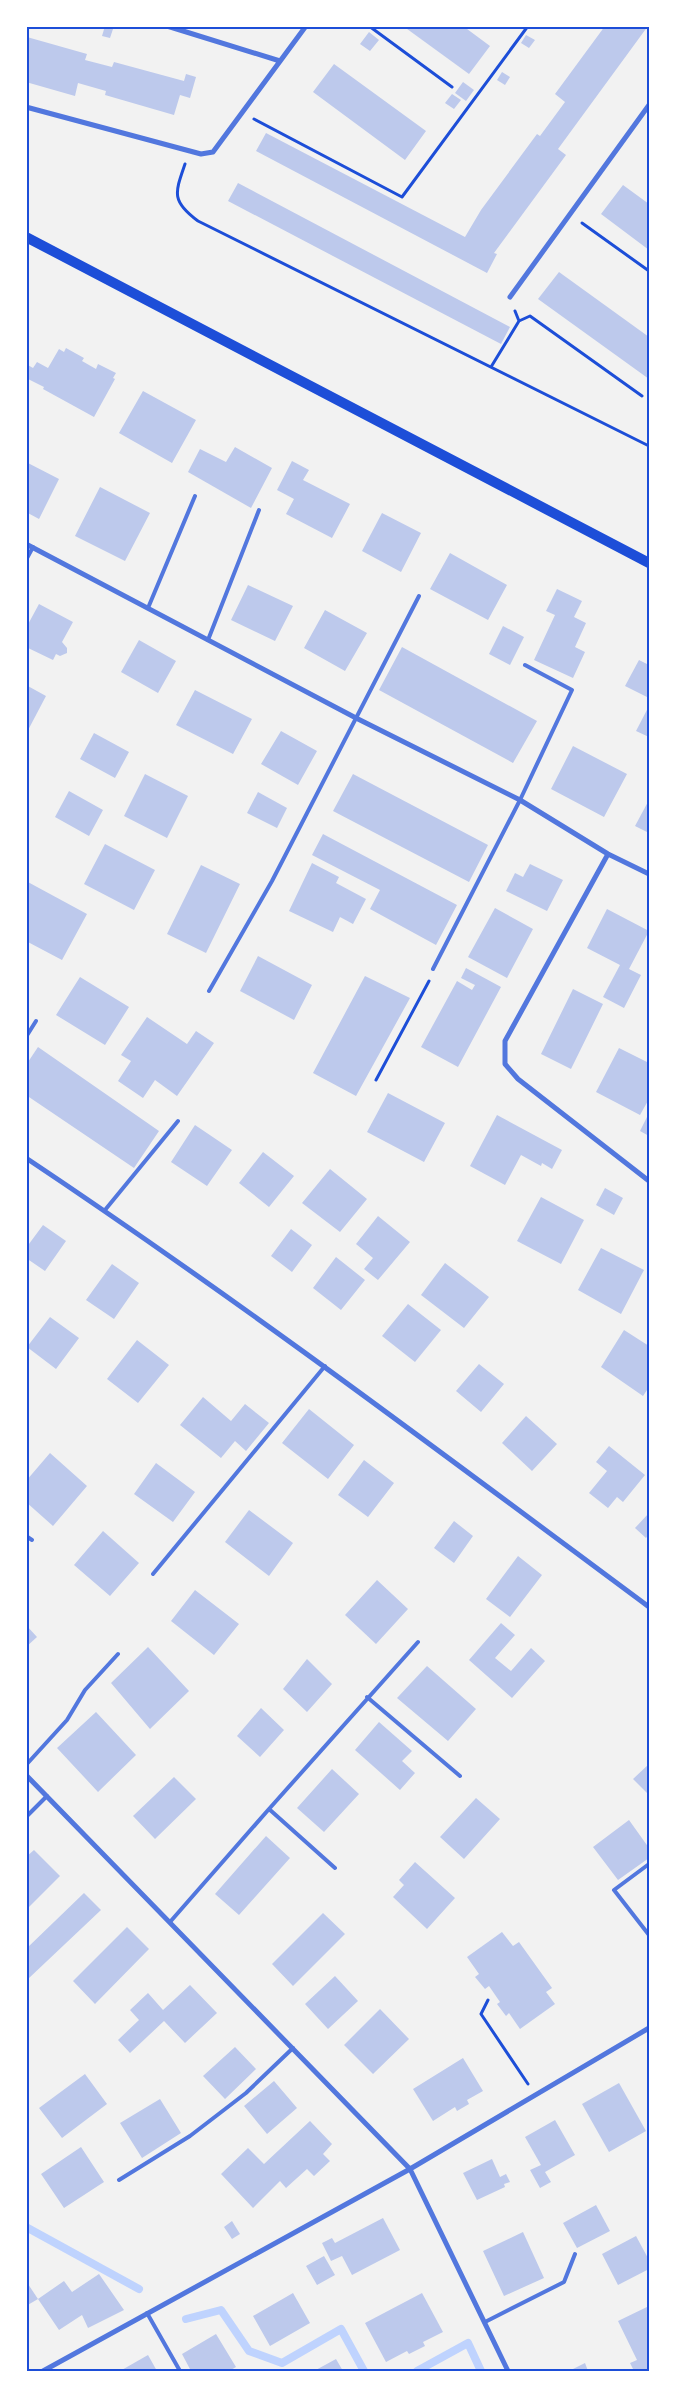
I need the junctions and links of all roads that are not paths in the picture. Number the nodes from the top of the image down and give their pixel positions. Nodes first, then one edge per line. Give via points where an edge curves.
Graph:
1 (167, 26) edge
2 (306, 26) edge
3 (280, 61) junction
4 (649, 105) edge
5 (26, 107) edge
6 (26, 237) edge
7 (510, 297) road end
8 (195, 496) dead end
9 (259, 510) dead end
10 (26, 544) edge
11 (33, 547) junction
12 (26, 560) edge
13 (649, 563) edge
14 (419, 596) dead end
15 (148, 608) junction
16 (208, 640) junction
17 (525, 665) dead end
18 (356, 718) junction
19 (520, 800) junction
20 (608, 854) junction
21 (649, 874) edge
22 (433, 969) road end
23 (209, 991) dead end
24 (36, 1021) dead end
25 (26, 1037) edge
26 (178, 1121) dead end
27 (26, 1158) edge
28 (649, 1181) edge
29 (105, 1210) junction
30 (326, 1366) junction
31 (26, 1536) edge
32 (32, 1540) dead end
33 (153, 1574) dead end
34 (649, 1607) edge
35 (418, 1642) dead end
36 (118, 1654) dead end
37 (367, 1697) junction
38 (26, 1765) edge
39 (26, 1775) edge
40 (460, 1776) dead end
41 (47, 1796) junction
42 (268, 1809) junction
43 (26, 1817) edge
44 (649, 1864) edge
45 (335, 1868) dead end
46 (170, 1922) junction
47 (649, 1936) edge
48 (649, 2028) edge
49 (293, 2048) junction
50 (410, 2169) junction
51 (119, 2180) dead end
52 (574, 2254) dead end
53 (147, 2313) junction
54 (485, 2322) junction
55 (43, 2371) edge
56 (180, 2371) edge
57 (508, 2371) edge

1 - 3 street
2 - 3 street
3 - 5 street via 214,152 189,151
4 - 7 street
6 - 13 main road
8 - 15 lane
9 - 16 lane
10 - 11 street
11 - 12 lane
11 - 15 street
14 - 18 lane
15 - 16 street
16 - 18 street
17 - 19 lane via 572,690
18 - 19 street
18 - 23 lane via 272,881
19 - 20 street
19 - 22 lane
20 - 21 street
20 - 28 street via 505,1041 505,1064 518,1079
24 - 25 lane
26 - 29 lane
27 - 29 street
29 - 30 street
30 - 33 lane
30 - 34 street
31 - 32 lane
35 - 37 lane
36 - 38 lane via 85,1690 67,1720
37 - 40 lane
37 - 42 lane
39 - 41 street
41 - 43 lane
41 - 46 street
42 - 45 lane
42 - 46 lane
44 - 47 lane via 614,1890
46 - 49 street
48 - 50 street
49 - 50 street
49 - 51 lane via 246,2093 190,2136
50 - 53 street
50 - 54 street
52 - 54 lane via 564,2282
53 - 55 street
53 - 56 lane
54 - 57 street

